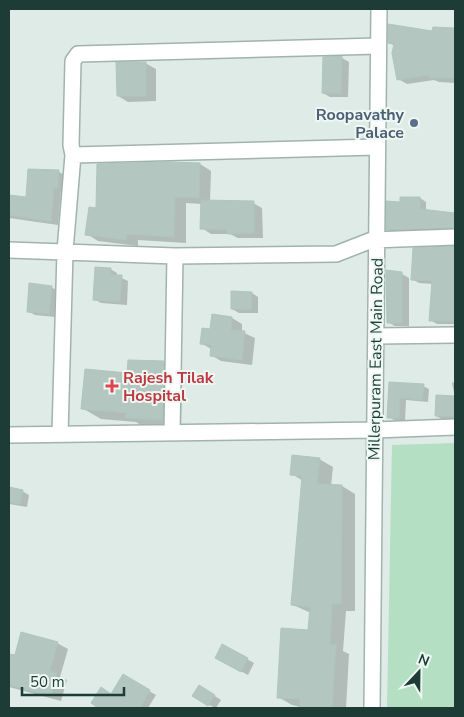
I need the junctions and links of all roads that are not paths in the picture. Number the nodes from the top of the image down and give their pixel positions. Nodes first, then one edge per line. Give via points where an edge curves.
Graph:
1 (379, 9) edge
2 (378, 46) junction
3 (377, 148) junction
4 (73, 155) junction
5 (455, 237) edge
6 (376, 240) junction
7 (9, 250) edge
8 (65, 251) junction
9 (175, 256) junction
10 (455, 335) edge
11 (376, 336) junction
12 (455, 427) edge
13 (374, 430) junction
14 (172, 433) junction
15 (60, 434) junction
16 (9, 435) edge
17 (372, 708) edge

1 - 2 street, Millerpuram East Main Road
2 - 3 street, Millerpuram East Main Road
2 - 4 street via 78,54 73,61
3 - 4 street
3 - 6 street, Millerpuram East Main Road
4 - 8 street
5 - 6 street
6 - 9 street via 336,254
6 - 11 street, Millerpuram East Main Road
7 - 8 street
8 - 9 street
8 - 15 street
9 - 14 street
10 - 11 street
11 - 13 street, Millerpuram East Main Road
12 - 13 street
13 - 14 street
13 - 17 street, Millerpuram East Main Road
14 - 15 street
15 - 16 street

